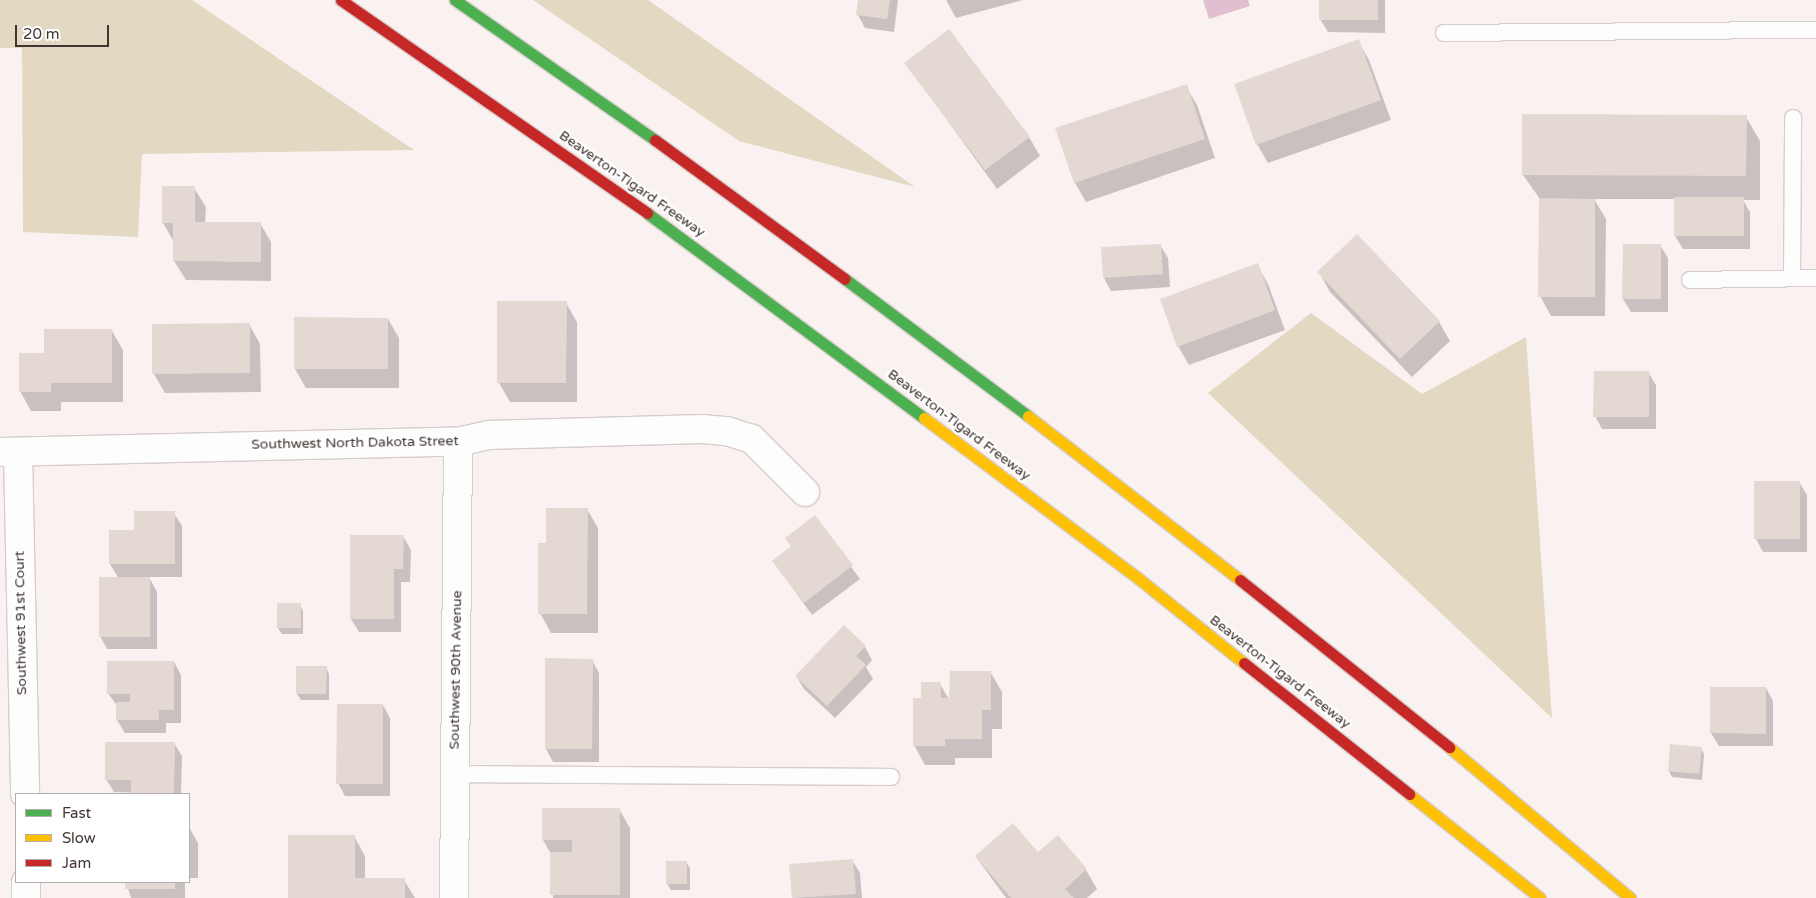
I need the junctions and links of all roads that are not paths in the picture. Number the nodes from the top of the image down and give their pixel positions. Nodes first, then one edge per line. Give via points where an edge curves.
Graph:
1 (341, 0) edge
2 (455, 0) edge
3 (1816, 30) edge
4 (1444, 33) dead end
5 (1793, 118) dead end
6 (1792, 278) junction
7 (1816, 278) edge
8 (1690, 280) dead end
9 (458, 442) junction
10 (9, 452) edge
11 (806, 492) dead end
12 (455, 774) junction
13 (892, 777) dead end
14 (24, 793) edge
15 (26, 883) edge
16 (26, 898) edge
17 (454, 898) edge
18 (1540, 898) edge
19 (1630, 898) edge

1 - 18 highway, Beaverton-Tigard Freeway via 706,254 904,402 1139,579
2 - 19 highway via 621,115 956,361 1292,620 1547,826
3 - 4 lane
5 - 6 lane
6 - 7 lane
6 - 8 lane
9 - 10 street, Southwest North Dakota Street
9 - 11 street, Southwest North Dakota Street via 489,436 727,431 752,439
9 - 12 street, Southwest 90th Avenue
10 - 14 street, Southwest 91st Court
12 - 13 lane
12 - 17 street, Southwest 90th Avenue
15 - 16 street

